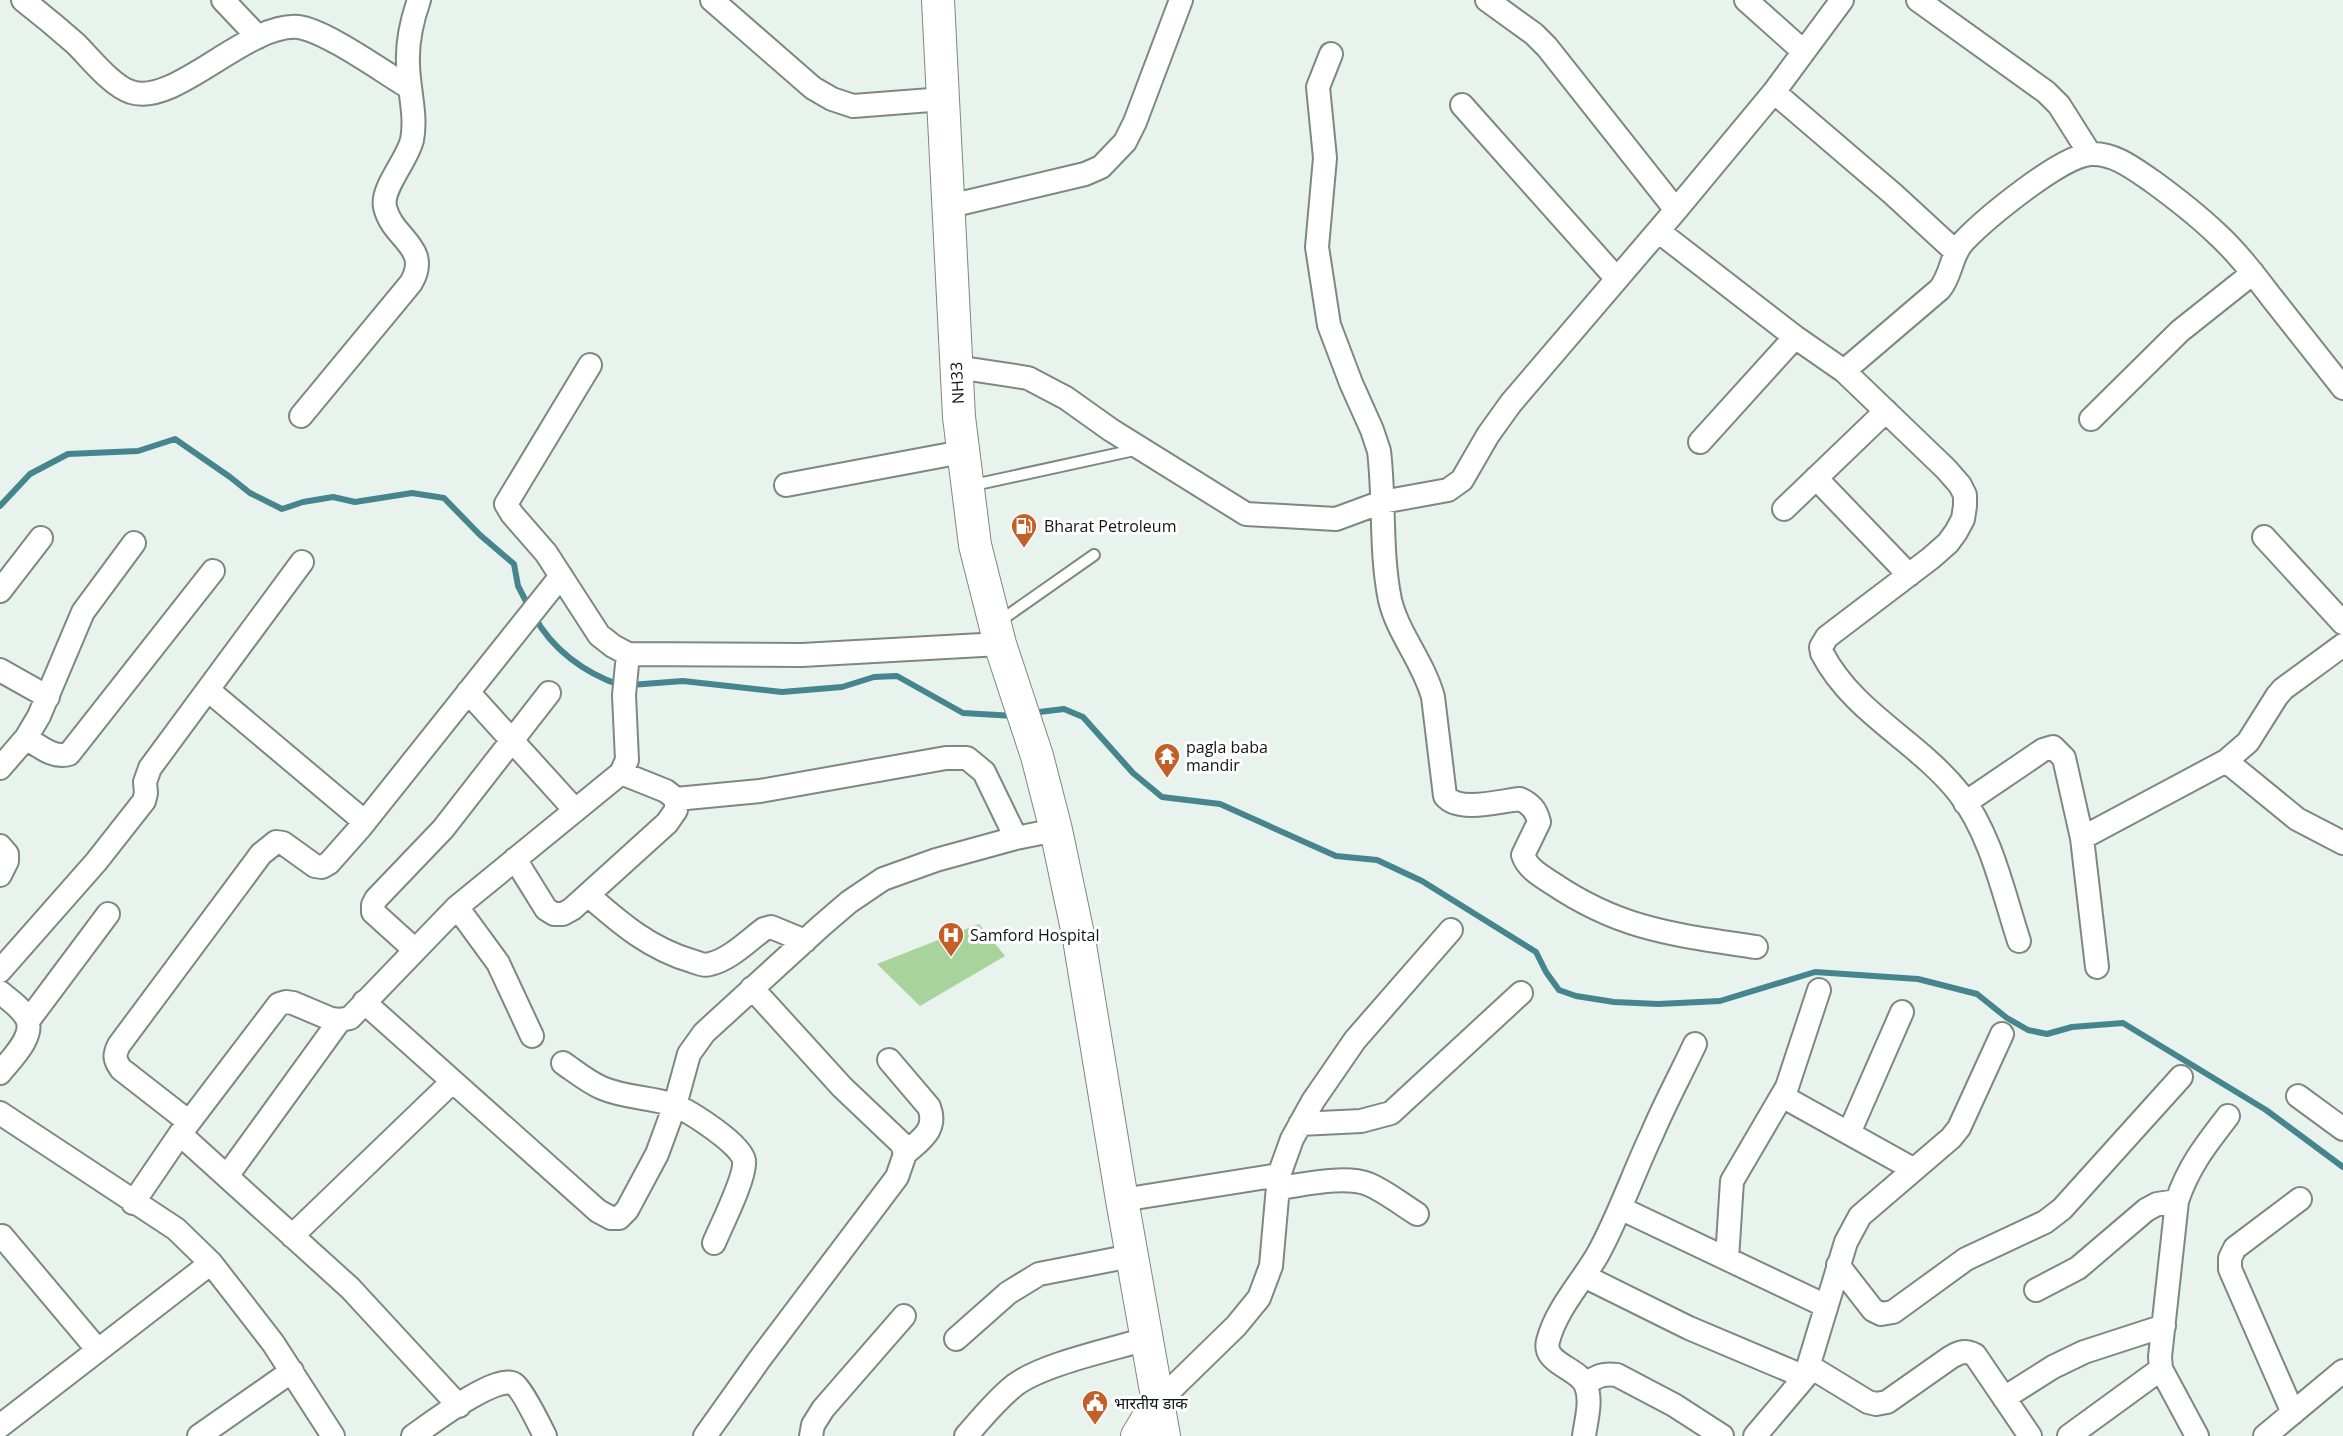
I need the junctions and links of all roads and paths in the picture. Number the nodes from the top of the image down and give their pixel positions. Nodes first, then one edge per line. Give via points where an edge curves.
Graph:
1 (23, 0) edge
2 (223, 0) edge
3 (419, 0) edge
4 (712, 0) edge
5 (938, 0) edge
6 (1181, 0) edge
7 (1487, 0) edge
8 (1746, 0) edge
9 (1842, 0) edge
10 (1918, 0) edge
11 (258, 37) junction
12 (1803, 51) junction
13 (1331, 54) dead end
14 (410, 88) junction
15 (1774, 92) junction
16 (945, 99) junction
17 (1462, 105) dead end
18 (2090, 154) junction
19 (950, 206) junction
20 (1676, 210) junction
21 (1658, 231) junction
22 (1956, 252) junction
23 (2253, 273) junction
24 (1617, 279) junction
25 (1796, 337) junction
26 (590, 364) dead end
27 (956, 367) junction
28 (1844, 371) junction
29 (2343, 388) edge
30 (1886, 411) junction
31 (301, 416) dead end
32 (2091, 419) dead end
33 (1700, 442) dead end
34 (1141, 449) junction
35 (962, 452) junction
36 (1816, 478) junction
37 (786, 485) dead end
38 (966, 487) junction
39 (1382, 502) junction
40 (1784, 509) dead end
41 (2264, 537) dead end
42 (41, 538) dead end
43 (134, 543) dead end
44 (1094, 555) dead end
45 (302, 562) dead end
46 (213, 571) dead end
47 (1909, 575) junction
48 (561, 576) junction
49 (0, 591) edge
50 (2343, 622) edge
51 (997, 635) junction
52 (2343, 645) edge
53 (627, 661) junction
54 (0, 670) edge
55 (208, 690) junction
56 (468, 692) junction
57 (549, 693) dead end
58 (48, 697) junction
59 (26, 738) junction
60 (512, 740) junction
61 (2226, 761) junction
62 (0, 768) edge
63 (621, 773) junction
64 (676, 799) junction
65 (1965, 802) junction
66 (575, 810) junction
67 (366, 822) junction
68 (1056, 830) junction
69 (1016, 838) junction
70 (2082, 838) junction
71 (2343, 843) edge
72 (0, 846) edge
73 (515, 860) junction
74 (0, 875) edge
75 (588, 895) junction
76 (457, 907) junction
77 (108, 914) dead end
78 (1451, 930) dead end
79 (805, 941) junction
80 (2019, 941) dead end
81 (1756, 947) dead end
82 (415, 950) junction
83 (2097, 967) dead end
84 (0, 970) edge
85 (752, 988) junction
86 (1819, 990) dead end
87 (0, 992) edge
88 (1521, 993) dead end
89 (364, 1002) junction
90 (1902, 1012) dead end
91 (340, 1020) junction
92 (28, 1021) junction
93 (2002, 1034) dead end
94 (532, 1036) dead end
95 (1695, 1044) dead end
96 (889, 1060) dead end
97 (563, 1063) dead end
98 (0, 1073) edge
99 (2181, 1077) dead end
100 (452, 1082) junction
101 (1782, 1096) junction
102 (2298, 1096) dead end
103 (675, 1105) junction
104 (0, 1113) edge
105 (2228, 1116) dead end
106 (1300, 1124) junction
107 (185, 1128) junction
108 (2343, 1129) edge
109 (1849, 1133) junction
110 (905, 1154) junction
111 (1913, 1169) junction
112 (226, 1176) junction
113 (1279, 1181) junction
114 (2300, 1199) dead end
115 (1122, 1200) junction
116 (2177, 1201) junction
117 (133, 1203) junction
118 (1620, 1208) junction
119 (1417, 1214) dead end
120 (2, 1236) dead end
121 (292, 1236) junction
122 (714, 1243) dead end
123 (1131, 1256) junction
124 (1727, 1259) junction
125 (211, 1263) junction
126 (1838, 1265) junction
127 (1584, 1276) junction
128 (2036, 1290) dead end
129 (1826, 1306) junction
130 (904, 1316) dead end
131 (2164, 1326) junction
132 (956, 1339) dead end
133 (1146, 1339) junction
134 (97, 1349) junction
135 (2161, 1369) junction
136 (292, 1371) junction
137 (2343, 1371) edge
138 (1807, 1372) junction
139 (1586, 1384) junction
140 (2004, 1398) junction
141 (1157, 1403) junction
142 (459, 1406) junction
143 (2293, 1413) junction
144 (0, 1426) edge
145 (12, 1436) edge
146 (199, 1436) edge
147 (333, 1436) edge
148 (413, 1436) edge
149 (545, 1436) edge
150 (705, 1436) edge
151 (811, 1436) edge
152 (966, 1436) edge
153 (1137, 1436) edge
154 (1164, 1436) edge
155 (1584, 1436) edge
156 (1722, 1436) edge
157 (1755, 1436) edge
158 (2030, 1436) edge
159 (2069, 1436) edge
160 (2197, 1436) edge
161 (2265, 1436) edge

1 - 11 street via 128,92 141,95 170,87
2 - 11 street
3 - 14 street via 407,61
4 - 16 street via 813,88 832,99 853,106
5 - 16 main road, NH33
6 - 19 street via 1135,122 1125,142 1107,162 1085,174
7 - 20 street via 1547,47
8 - 12 street
9 - 12 street
10 - 18 street via 2046,92 2059,105
11 - 14 street via 297,27 318,32
12 - 15 street
13 - 39 street via 1318,87 1325,158 1317,247 1329,325 1379,451
14 - 31 street via 411,143 385,198 388,215 418,259 418,268 411,283
15 - 20 street
15 - 22 street
16 - 19 main road, NH33
17 - 24 street
18 - 22 street via 2075,157 2027,188
18 - 23 street via 2110,156 2131,166 2179,201
19 - 27 main road, NH33
20 - 21 street
21 - 24 street
21 - 25 street
22 - 28 street via 1950,275 1940,289
23 - 29 street
23 - 32 street via 2180,331
24 - 39 street via 1511,402 1455,487
25 - 28 street
25 - 33 street
26 - 48 street via 507,504
27 - 34 street via 1028,378 1066,398
27 - 35 main road, NH33
28 - 30 street
30 - 36 street
30 - 47 street via 1946,469 1965,495 1964,513 1956,532
34 - 38 lane
34 - 39 street via 1246,514 1336,519
35 - 37 street
35 - 38 main road, NH33
36 - 40 street
36 - 47 street
38 - 51 main road, NH33 via 975,545
39 - 81 street via 1390,598 1401,629 1429,682 1445,796 1450,803 1460,806 1520,799 1529,803 1539,822 1523,855 1525,860 1539,875 1597,911 1647,929
41 - 50 street
42 - 49 street
43 - 58 street via 83,612
44 - 51 lane
45 - 55 street
46 - 59 street via 69,754 53,754
47 - 65 street via 1827,637 1822,653 1857,701 1932,766
48 - 53 street via 599,635
48 - 56 street
51 - 53 street via 802,655
51 - 68 main road, NH33
52 - 61 street via 2283,689 2248,742
53 - 63 street via 627,760
54 - 58 street
55 - 67 street
55 - 84 street via 150,768 144,801 96,862
56 - 60 street
56 - 67 street
57 - 60 street
58 - 59 street
59 - 62 street
60 - 66 street
60 - 82 street via 443,829 373,905 379,920
61 - 70 street
61 - 71 street via 2298,819
63 - 64 street
63 - 66 street
64 - 69 street via 760,791 946,758 968,758 984,772
64 - 75 street via 676,810 667,823
65 - 70 street via 2053,747 2064,758
65 - 80 street via 1989,850
66 - 73 street
67 - 107 street via 322,867 283,843 266,848 119,1045 115,1060 121,1069
68 - 69 street
68 - 115 main road, NH33 via 1083,962
69 - 79 street via 883,879 849,902
70 - 83 street
72 - 74 street via 7,861
73 - 75 street via 546,909 554,914 572,909
73 - 76 street
75 - 79 street via 648,943 707,965 771,927
76 - 82 street
76 - 94 street via 498,963
77 - 92 street
78 - 106 street via 1355,1040
79 - 85 street
82 - 89 street
85 - 103 street via 704,1033 689,1053
85 - 110 street via 842,1087 902,1144
86 - 101 street
87 - 92 street
88 - 106 street via 1391,1113 1361,1121
89 - 91 street via 350,1018
89 - 100 street
90 - 109 street
91 - 107 street via 293,1003 279,1005
91 - 112 street
92 - 98 street via 28,1034
93 - 111 street via 1959,1128
95 - 118 street
96 - 110 street via 933,1117 931,1126
97 - 103 street via 604,1089
99 - 126 street via 2062,1209 2045,1222 1966,1259 1893,1312 1881,1314 1873,1310
100 - 103 street via 598,1211 611,1218 619,1218 627,1210 657,1154
100 - 121 street
101 - 109 street
101 - 124 street via 1732,1181
102 - 108 street
103 - 122 street via 735,1145 745,1162
104 - 117 street
105 - 116 street via 2193,1162
106 - 113 street
107 - 112 street
107 - 117 street
109 - 111 street
110 - 150 street via 897,1177
111 - 126 street via 1860,1216
112 - 121 street
113 - 115 street
113 - 119 street via 1356,1182
113 - 141 street via 1271,1266 1259,1298 1236,1326
114 - 143 street via 2235,1248 2230,1258 2230,1269
115 - 123 main road, NH33
116 - 128 street via 2146,1209 2078,1268
116 - 131 street
117 - 125 street via 176,1229
118 - 124 street
118 - 127 street
120 - 134 street
121 - 142 street via 350,1288
123 - 132 street via 1039,1274 1008,1293
123 - 133 main road, NH33
124 - 129 street
125 - 134 street
125 - 136 street
126 - 129 street
127 - 138 street via 1689,1328
127 - 139 street via 1559,1316 1547,1349 1554,1360
129 - 138 street
130 - 151 street via 823,1409
131 - 135 street
131 - 140 street via 2084,1352
133 - 141 main road, NH33
133 - 152 street via 1036,1372 994,1404
134 - 144 street
135 - 159 street
135 - 160 street
136 - 146 street
136 - 147 street
137 - 143 street
138 - 140 street via 1876,1404 1887,1402 1951,1357 1967,1351 1975,1355
138 - 157 street
139 - 155 street
139 - 156 street via 1598,1375 1617,1375
140 - 158 street
141 - 153 main road
141 - 154 main road, NH33
142 - 148 street
142 - 149 street via 494,1385 514,1384
143 - 161 street
144 - 145 street

